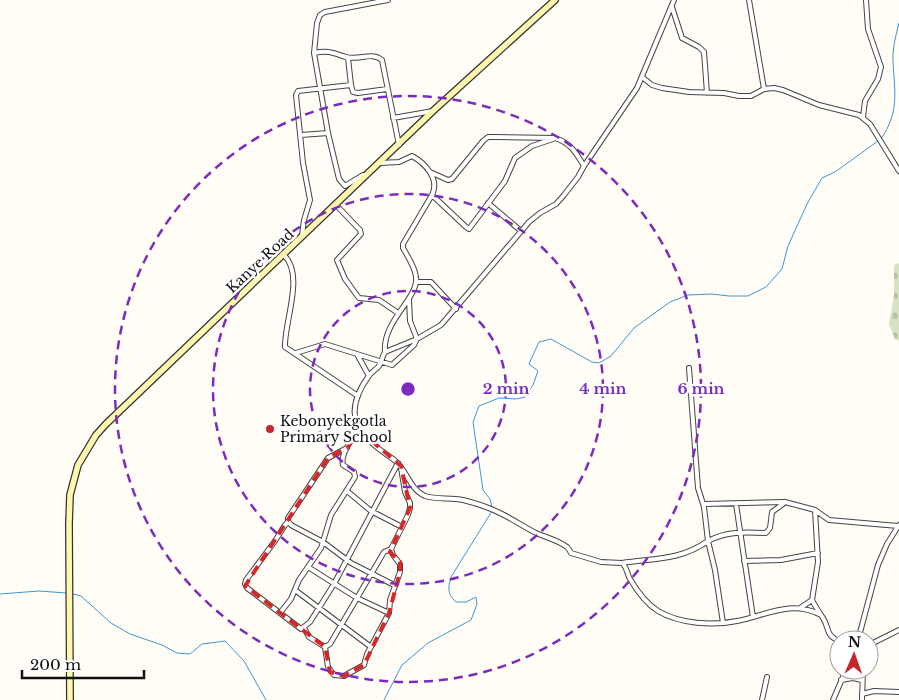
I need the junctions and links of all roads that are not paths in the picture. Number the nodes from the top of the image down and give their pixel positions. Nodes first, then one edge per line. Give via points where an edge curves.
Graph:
1 (388, 0) edge
2 (674, 0) edge
3 (749, 0) edge
4 (866, 0) edge
5 (551, 1) edge
6 (672, 6) junction
7 (314, 52) junction
8 (348, 58) junction
9 (642, 77) junction
10 (351, 85) junction
11 (321, 88) junction
12 (388, 89) junction
13 (764, 89) junction
14 (707, 93) junction
15 (434, 110) junction
16 (863, 117) junction
17 (393, 118) junction
18 (328, 133) junction
19 (301, 135) junction
20 (555, 138) junction
21 (399, 145) junction
22 (380, 163) junction
23 (584, 166) junction
24 (372, 171) junction
25 (899, 171) edge
26 (430, 172) junction
27 (432, 195) junction
28 (488, 203) junction
29 (336, 205) junction
30 (521, 231) junction
31 (302, 238) junction
32 (284, 255) junction
33 (417, 282) junction
34 (409, 300) junction
35 (456, 309) junction
36 (398, 313) junction
37 (417, 339) junction
38 (385, 352) junction
39 (296, 354) junction
40 (357, 355) junction
41 (381, 363) junction
42 (690, 368) dead end
43 (369, 376) junction
44 (358, 396) junction
45 (359, 430) junction
46 (347, 448) junction
47 (399, 464) junction
48 (410, 482) junction
49 (415, 488) junction
50 (406, 490) junction
51 (347, 491) junction
52 (785, 502) junction
53 (704, 504) junction
54 (736, 504) junction
55 (815, 510) junction
56 (371, 511) junction
57 (288, 522) junction
58 (899, 525) edge
59 (402, 527) junction
60 (740, 532) junction
61 (323, 542) junction
62 (708, 542) junction
63 (391, 549) junction
64 (818, 554) junction
65 (345, 559) junction
66 (744, 561) junction
67 (622, 563) junction
68 (308, 567) junction
69 (371, 574) junction
70 (334, 584) junction
71 (394, 585) junction
72 (295, 590) junction
73 (357, 598) junction
74 (812, 600) junction
75 (318, 608) junction
76 (800, 608) junction
77 (280, 613) junction
78 (389, 613) junction
79 (819, 614) junction
80 (753, 617) junction
81 (723, 624) junction
82 (340, 626) junction
83 (304, 628) junction
84 (861, 630) edge
85 (899, 630) edge
86 (829, 632) edge
87 (879, 640) edge
88 (325, 647) junction
89 (370, 647) junction
90 (767, 676) dead end
91 (842, 680) edge
92 (862, 680) edge
93 (899, 692) edge
94 (862, 694) junction
95 (70, 700) edge
96 (762, 700) edge
97 (833, 700) edge
98 (862, 700) edge

1 - 7 street via 320,15
2 - 6 street
3 - 13 street
4 - 16 street via 868,30 881,67 878,79 865,100
5 - 15 main road, Kanye Road
6 - 9 street
6 - 14 street via 682,38 704,52
7 - 8 street via 330,51
7 - 11 street
8 - 10 street
8 - 12 street via 378,57 384,63
9 - 14 street via 662,88
9 - 23 street
10 - 11 street
10 - 12 street via 355,93
11 - 18 street
11 - 19 street via 298,91 296,95
12 - 17 street
13 - 14 street via 746,96
13 - 16 street via 783,90 818,106
15 - 17 street
15 - 21 main road, Kanye Road
16 - 25 street
17 - 21 street
18 - 19 street
18 - 24 street via 343,185
19 - 31 street via 310,200
20 - 23 street via 571,146
20 - 26 street via 488,137 452,179
20 - 28 street via 532,146 515,158 505,181
21 - 22 main road, Kanye Road
22 - 24 main road, Kanye Road
22 - 26 street via 399,162 412,156
23 - 30 street via 556,204 535,216
24 - 29 main road, Kanye Road
26 - 27 street via 434,184
27 - 28 street via 468,228
27 - 33 street via 403,244
28 - 30 street
29 - 31 main road, Kanye Road
29 - 36 street via 361,234 337,259 345,279 361,299 379,300
30 - 35 street
31 - 32 main road, Kanye Road
32 - 39 street via 293,272 285,346
32 - 95 main road, Kanye Road via 135,395 87,448 75,473 70,495
33 - 34 street
33 - 35 street via 431,282
34 - 36 street
34 - 37 street via 410,321
35 - 37 street via 441,325
36 - 38 street via 384,343
37 - 38 street
37 - 41 street via 394,364
38 - 41 street
39 - 40 street via 325,344
39 - 44 street
40 - 41 street
40 - 43 street
41 - 43 street
42 - 53 street via 698,488
43 - 44 street
44 - 45 street via 356,419
45 - 46 street
45 - 47 street via 377,449
46 - 51 street via 343,464 355,475
46 - 57 street via 328,458
47 - 48 street
47 - 50 street
47 - 56 street
48 - 49 street
48 - 50 street
49 - 50 street
49 - 67 street via 427,497 460,500 502,514 568,547 571,553 601,562
50 - 59 street via 410,505
51 - 56 street
51 - 61 street via 331,515
52 - 54 street
52 - 55 street
52 - 60 street via 772,512 766,533
53 - 54 street
53 - 62 street
54 - 60 street
55 - 58 street via 829,520
55 - 64 street
56 - 59 street
56 - 65 street
57 - 61 street
57 - 77 street via 245,583
58 - 84 street via 878,565
59 - 63 street
60 - 62 street via 722,534
60 - 66 street
61 - 65 street
61 - 68 street
62 - 67 street via 681,556
62 - 81 street
63 - 69 street via 384,552
63 - 71 street via 401,565
64 - 66 street via 792,559
64 - 74 street
65 - 69 street
65 - 70 street
66 - 80 street
67 - 81 street via 641,595 658,610 674,618
68 - 70 street
68 - 72 street
69 - 71 street
69 - 73 street
70 - 73 street
70 - 75 street
71 - 78 street
72 - 75 street
72 - 77 street
73 - 78 street
73 - 82 street
74 - 76 street
74 - 79 street
75 - 82 street
75 - 83 street
76 - 79 street
76 - 80 street
77 - 83 street via 299,628
78 - 89 street
79 - 86 street
80 - 81 street
82 - 88 street
82 - 89 street
83 - 88 street via 309,637
85 - 87 street
88 - 89 street via 329,670 340,677 362,667
90 - 96 street
91 - 97 street
92 - 94 street
93 - 94 street via 874,690
94 - 98 street

